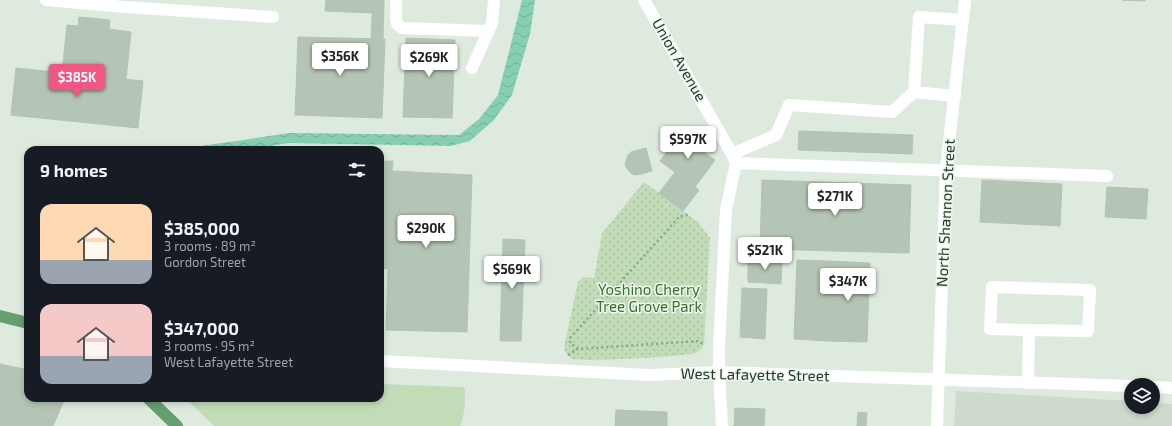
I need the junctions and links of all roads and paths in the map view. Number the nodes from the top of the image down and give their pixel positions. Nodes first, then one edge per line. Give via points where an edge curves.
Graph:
1 (46, 0) edge
2 (396, 0) edge
3 (494, 0) edge
4 (644, 0) edge
5 (965, 0) edge
6 (125, 4) edge
7 (273, 17) dead end
8 (963, 20) junction
9 (489, 31) junction
10 (472, 68) dead end
11 (914, 92) junction
12 (955, 96) junction
13 (734, 158) junction
14 (946, 170) junction
15 (1107, 176) dead end
16 (688, 215) dead end
17 (0, 316) edge
18 (24, 322) edge
19 (1030, 330) junction
20 (704, 345) dead end
21 (578, 349) junction
22 (568, 355) dead end
23 (384, 361) edge
24 (719, 372) junction
25 (940, 379) junction
26 (1028, 383) junction
27 (1124, 386) edge
28 (1160, 387) edge
29 (1172, 388) edge
30 (152, 402) edge
31 (177, 426) edge
32 (722, 426) edge
33 (937, 426) edge

1 - 6 street
2 - 9 street via 397,24 402,28
3 - 9 street
4 - 13 street, Union Avenue
5 - 8 street, North Shannon Street
6 - 7 street
8 - 11 street via 919,17
8 - 12 street, North Shannon Street
9 - 10 street
11 - 12 street
11 - 13 street via 892,112 789,105 776,135
12 - 14 street, North Shannon Street
13 - 14 street
13 - 24 street via 726,210
14 - 15 street
14 - 25 street, North Shannon Street
16 - 21 path via 680,216 570,338 570,343
17 - 18 main road
19 - 19 street via 1088,331 1090,290 992,287 990,329
19 - 26 street
20 - 21 path via 698,341
21 - 22 path
23 - 24 street, West Lafayette Street via 650,375
24 - 25 street, West Lafayette Street
24 - 32 street
25 - 26 street, West Lafayette Street
25 - 33 street, North Shannon Street
26 - 27 street, West Lafayette Street
28 - 29 street
30 - 31 main road

